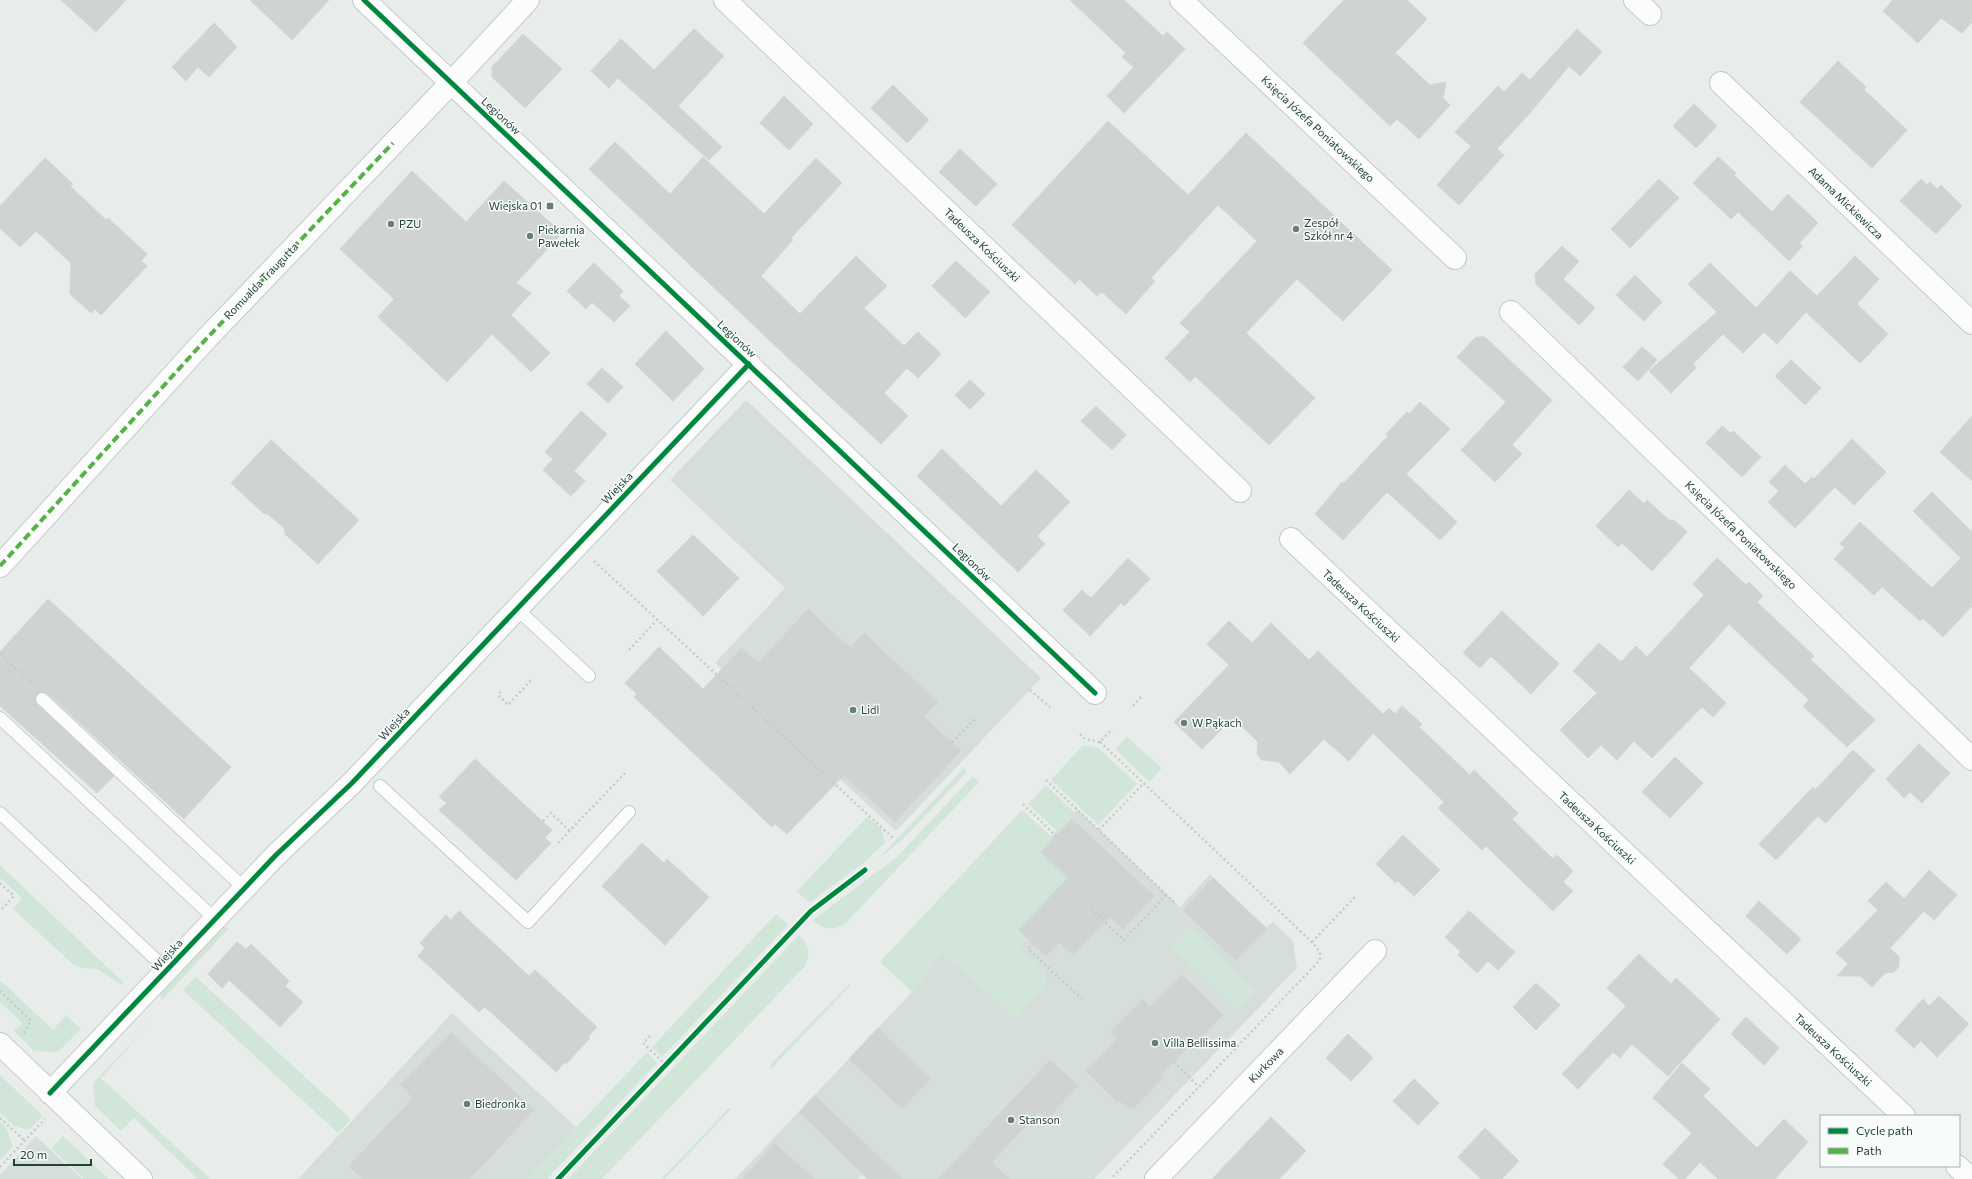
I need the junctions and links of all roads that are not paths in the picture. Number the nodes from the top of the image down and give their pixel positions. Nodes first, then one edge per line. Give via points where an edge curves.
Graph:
1 (364, 0) edge
2 (528, 0) edge
3 (725, 0) edge
4 (1181, 0) edge
5 (451, 83) junction
6 (1721, 83) dead end
7 (1455, 258) dead end
8 (1511, 312) dead end
9 (1972, 323) edge
10 (749, 364) junction
11 (1240, 491) dead end
12 (1291, 539) dead end
13 (0, 566) edge
14 (517, 609) junction
15 (589, 676) dead end
16 (1095, 693) dead end
17 (42, 699) road end
18 (0, 718) edge
19 (1972, 759) edge
20 (380, 786) dead end
21 (629, 812) dead end
22 (0, 813) edge
23 (244, 888) junction
24 (215, 919) junction
25 (1375, 951) dead end
26 (167, 970) junction
27 (0, 1044) edge
28 (50, 1093) junction
29 (1903, 1115) edge
30 (1958, 1167) edge
31 (141, 1179) edge
32 (1156, 1179) edge
33 (1971, 1179) edge

1 - 5 street, Legionów
2 - 5 street, Romualda Traugutta
3 - 11 street, Tadeusza Kościuszki
4 - 7 street, Księcia Józefa Poniatowskiego
5 - 10 street, Legionów
5 - 13 street, Romualda Traugutta via 207,338
6 - 9 street, Adama Mickiewicza
8 - 19 street, Księcia Józefa Poniatowskiego
10 - 14 street, Wiejska
10 - 16 street, Legionów
12 - 29 street, Tadeusza Kościuszki
14 - 15 lane
14 - 23 street, Wiejska via 352,783
17 - 23 lane
18 - 24 lane
20 - 21 lane via 528,922
22 - 26 lane
23 - 24 street, Wiejska
24 - 26 street, Wiejska
25 - 32 street, Kurkowa
26 - 28 street, Wiejska
27 - 28 street
28 - 31 street
30 - 33 street

